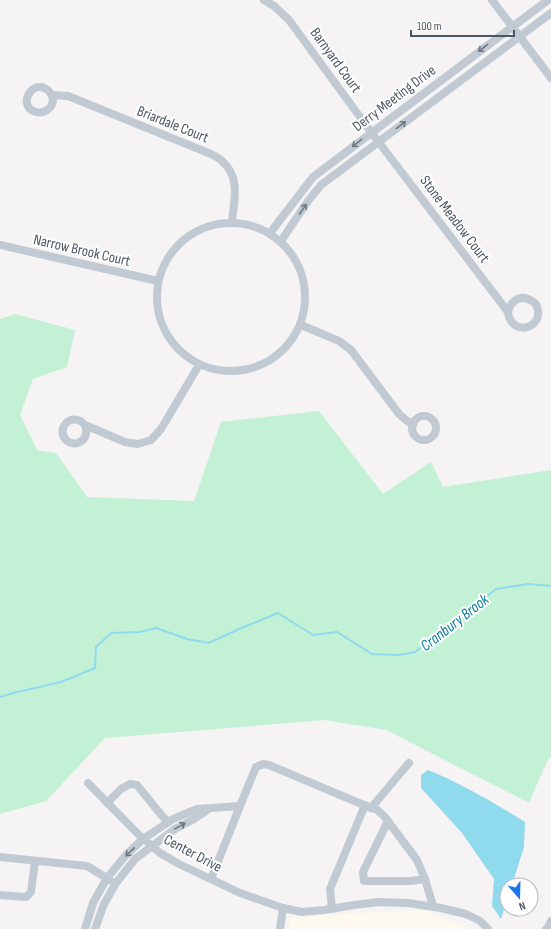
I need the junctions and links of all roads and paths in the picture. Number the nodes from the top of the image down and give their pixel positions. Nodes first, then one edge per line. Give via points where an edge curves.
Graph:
1 (264, 0) edge
2 (492, 0) edge
3 (548, 0) edge
4 (551, 13) edge
5 (512, 27) junction
6 (519, 37) junction
7 (551, 78) edge
8 (52, 95) dead end
9 (371, 132) junction
10 (379, 142) junction
11 (232, 222) junction
12 (270, 233) junction
13 (281, 241) junction
14 (0, 245) edge
15 (158, 281) junction
16 (508, 312) dead end
17 (301, 325) junction
18 (199, 365) junction
19 (85, 425) dead end
20 (413, 425) dead end
21 (409, 763) dead end
22 (88, 784) dead end
23 (107, 803) junction
24 (240, 806) junction
25 (368, 806) junction
26 (211, 807) junction
27 (388, 821) junction
28 (169, 822) junction
29 (143, 839) junction
30 (152, 846) junction
31 (0, 857) edge
32 (35, 861) junction
33 (107, 878) junction
34 (211, 879) junction
35 (425, 879) junction
36 (116, 883) junction
37 (0, 895) edge
38 (433, 906) junction
39 (283, 908) junction
40 (332, 909) junction
41 (551, 921) edge
42 (84, 929) edge
43 (95, 929) edge
44 (280, 929) edge
45 (488, 929) edge
46 (546, 929) edge

1 - 9 street, Barnyard Court via 289,20
2 - 5 street
3 - 5 street, Derry Meeting Drive
4 - 6 street, Derry Meeting Drive
5 - 6 street
5 -> 9 street, Derry Meeting Drive
6 - 7 street
10 -> 6 street, Derry Meeting Drive
8 - 11 street, Briardale Court via 68,96 221,160 234,179
9 - 10 street, Barnyard Court
9 -> 12 street, Derry Meeting Drive via 313,176
13 -> 10 street, Derry Meeting Drive via 321,185
10 - 16 street, Stone Meadow Court
11 - 12 street via 252,225
11 - 15 street via 212,225 193,233 177,246 165,262
12 - 13 street
13 - 17 street via 296,259 304,280 306,303
14 - 15 street, Narrow Brook Court
15 - 18 street via 156,301 160,321 169,339 182,354
17 - 18 street via 288,346 269,361 247,370 222,371
17 - 20 street via 339,341 351,350 399,414
18 - 19 street via 161,429 151,440 138,444 125,442
21 - 25 street
22 - 23 street, Center Drive
23 - 28 street via 126,786 137,785
23 - 29 street, Center Drive
24 - 25 street via 256,767 263,764
24 - 26 street
24 - 34 street
25 - 27 street via 376,809
25 - 40 street via 330,889
26 - 28 street via 197,809
30 -> 26 street
27 - 35 street via 417,860
27 - 35 street via 362,872 364,881
28 - 29 street
29 - 30 street, Center Drive
29 -> 33 street
30 - 34 street, Center Drive via 179,864
30 - 36 street via 135,859
31 - 32 street
32 - 33 street via 87,866
32 - 37 street via 31,892 26,897
33 - 36 street
33 - 42 street via 93,903
34 - 39 street, Center Drive via 240,893
35 - 38 street
36 - 43 street via 104,904
38 - 40 street, Center Drive via 379,902
38 - 45 street, Center Drive via 466,914 480,921
39 - 40 street, Center Drive via 302,912
39 - 44 street
41 - 46 street

